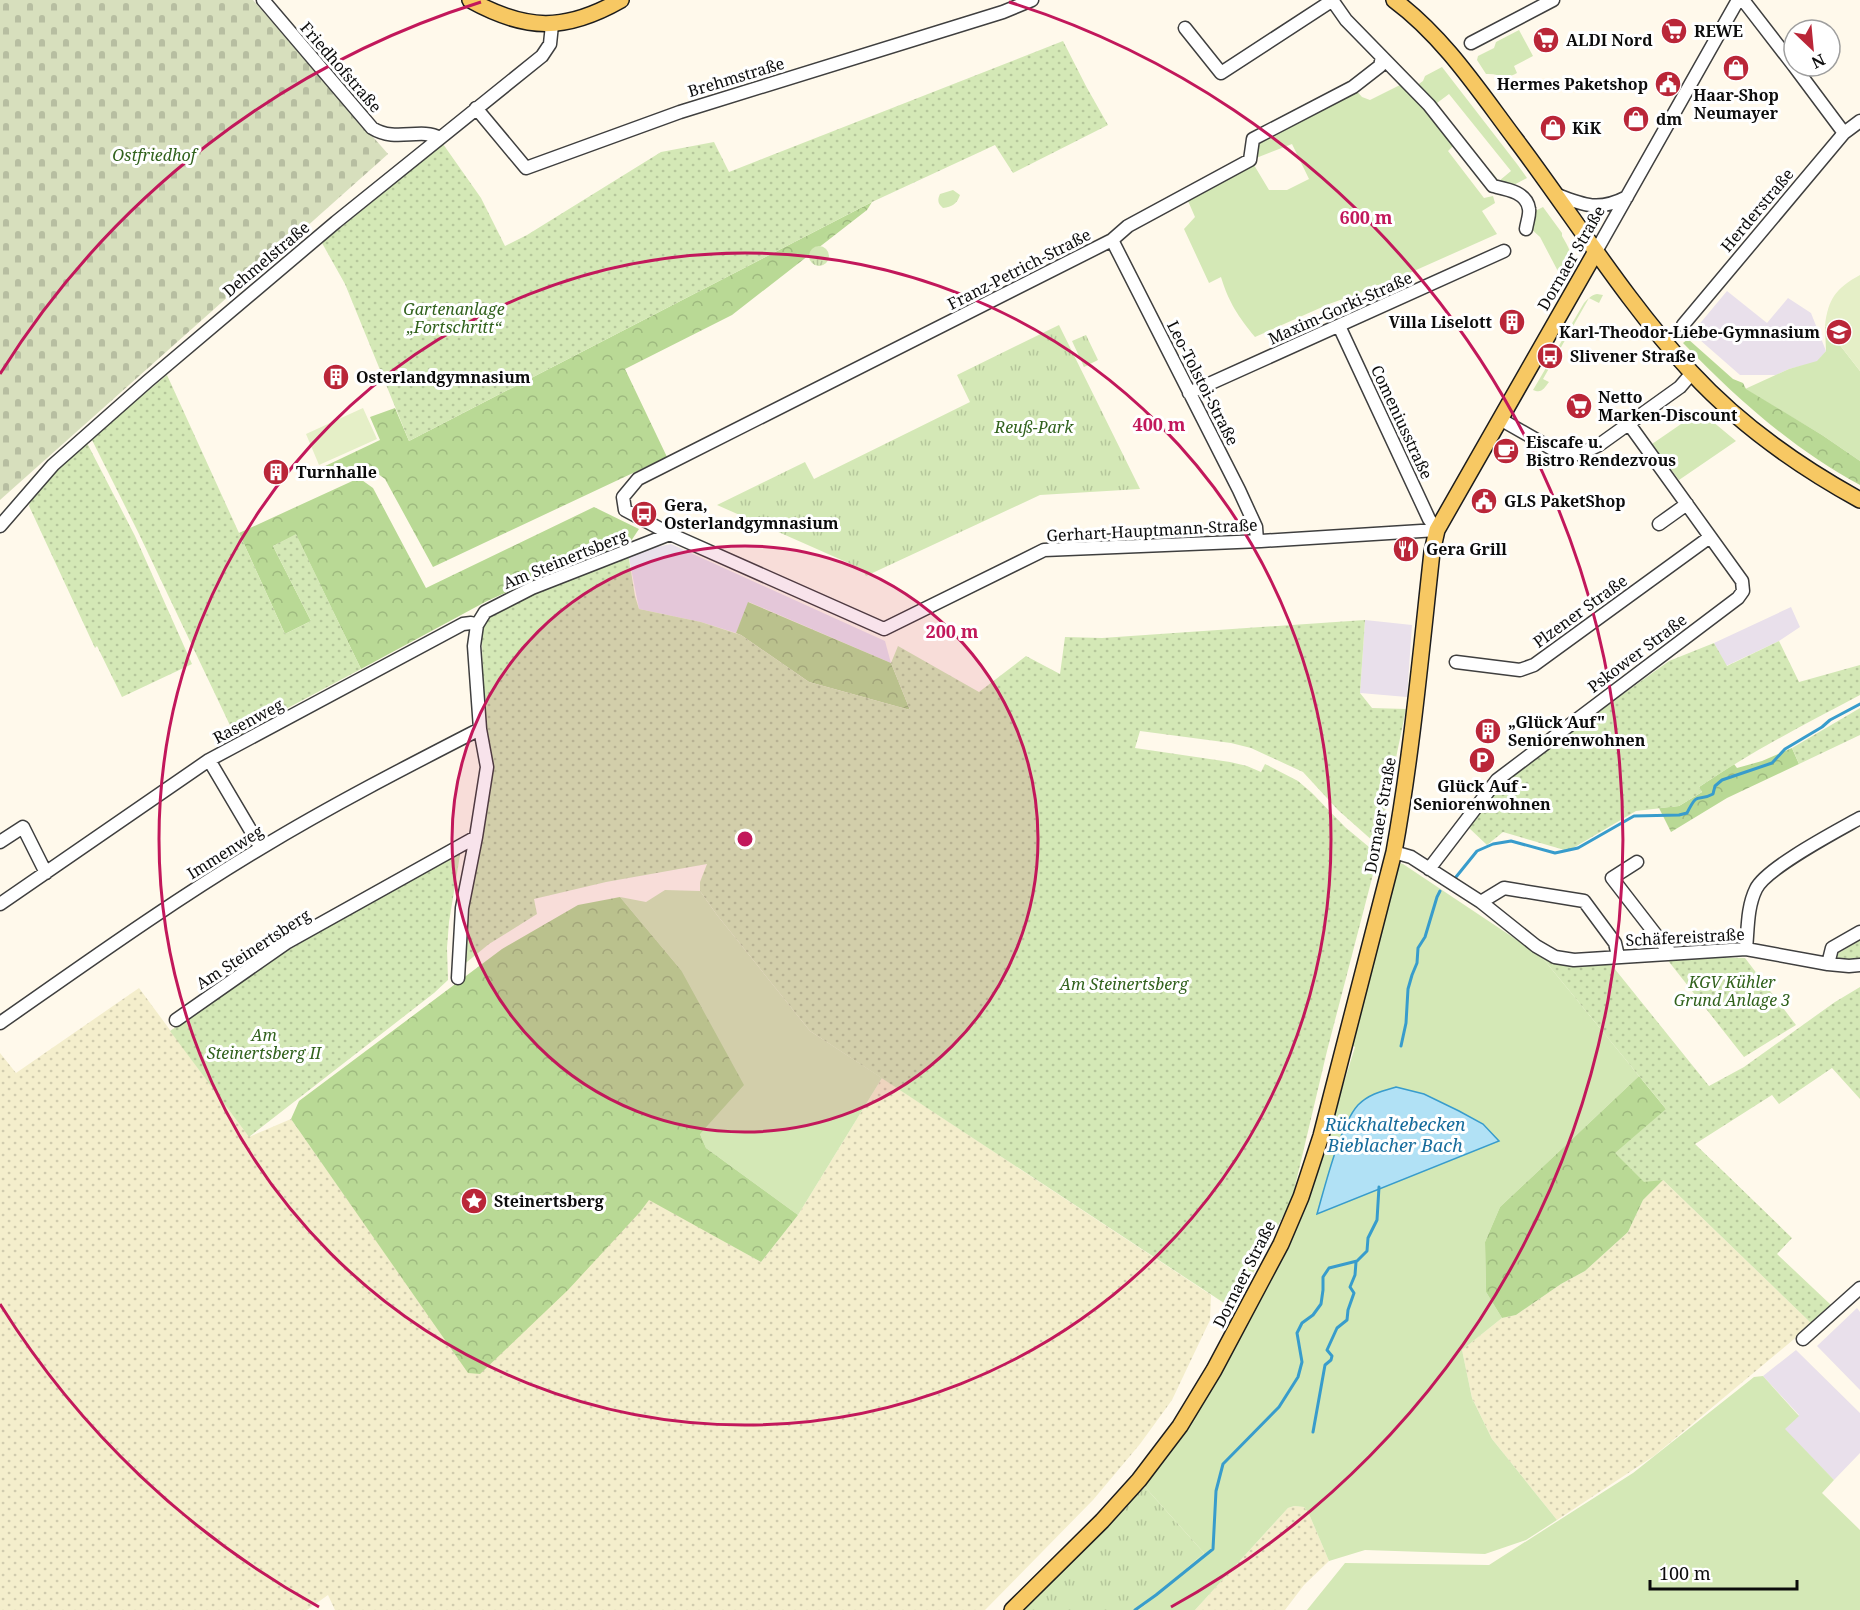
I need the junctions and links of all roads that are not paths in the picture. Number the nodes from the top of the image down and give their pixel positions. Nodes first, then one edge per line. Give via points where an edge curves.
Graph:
1 (263, 0) edge
2 (470, 0) edge
3 (621, 0) edge
4 (1032, 0) edge
5 (1333, 0) edge
6 (1394, 0) edge
7 (1553, 0) edge
8 (1738, 0) edge
9 (1743, 0) edge
10 (552, 25) junction
11 (1185, 27) dead end
12 (1471, 43) dead end
13 (1782, 50) edge
14 (1382, 57) junction
15 (1803, 78) edge
16 (476, 108) junction
17 (1860, 121) edge
18 (1844, 133) junction
19 (440, 138) junction
20 (1555, 194) junction
21 (1626, 197) junction
22 (1526, 229) dead end
23 (1112, 240) junction
24 (1504, 251) dead end
25 (1595, 253) junction
26 (1683, 325) dead end
27 (1339, 326) junction
28 (1688, 378) junction
29 (1189, 393) junction
30 (1500, 419) junction
31 (1629, 424) junction
32 (638, 478) joint
33 (1860, 500) edge
34 (1687, 504) junction
35 (1659, 524) dead end
36 (0, 525) edge
37 (1437, 530) junction
38 (670, 534) junction
39 (1710, 537) junction
40 (1257, 541) junction
41 (477, 625) junction
42 (1456, 662) dead end
43 (480, 729) junction
44 (209, 760) junction
45 (1860, 818) edge
46 (476, 837) junction
47 (0, 842) edge
48 (261, 848) junction
49 (1394, 852) junction
50 (1637, 862) dead end
51 (1429, 868) junction
52 (46, 873) junction
53 (1480, 902) junction
54 (0, 904) edge
55 (1860, 932) edge
56 (1746, 949) junction
57 (1670, 953) junction
58 (1618, 956) junction
59 (1828, 964) junction
60 (1860, 965) edge
61 (458, 978) dead end
62 (176, 1020) dead end
63 (0, 1023) edge
64 (1860, 1288) edge
65 (1803, 1339) dead end
66 (1012, 1610) edge

1 - 19 street, Friedhofstraße via 372,128 381,134 431,134
2 - 10 main road via 523,22
3 - 10 main road via 587,17
4 - 16 street, Brehmstraße via 670,115 526,168
5 - 11 street via 1221,73
5 - 14 street via 1346,20
6 - 20 main road via 1449,52
7 - 12 street
8 - 21 street, Dornaer Straße
9 - 13 street
10 - 16 street, Dehmelstraße via 546,52
14 - 22 street via 1429,105 1493,186 1523,196 1529,206
14 - 23 street, Franz-Petrich-Straße via 1380,66 1353,87 1253,139 1251,160 1128,226
15 - 18 street
16 - 19 street, Dehmelstraße
17 - 18 street, Herderstraße
18 - 26 street, Herderstraße
19 - 36 street, Dehmelstraße via 140,388 53,465
20 - 21 street via 1598,207
20 - 25 main road
21 - 25 street, Dornaer Straße
23 - 29 street, Leo-Tolstoi-Straße
23 - 32 street, Franz-Petrich-Straße
24 - 27 street, Maxim-Gorki-Straße
25 - 28 main road
25 - 30 main road, Dornaer Straße
27 - 29 street, Maxim-Gorki-Straße
27 - 37 street, Comeniusstraße
28 - 31 street
28 - 33 main road via 1774,447
29 - 40 street, Leo-Tolstoi-Straße via 1256,527
30 - 31 street via 1561,454 1572,455 1599,445
30 - 37 main road, Dornaer Straße
31 - 34 street, Pskower Straße
32 - 38 street, Gerhart-Hauptmann-Straße via 623,497 625,510
34 - 35 street
34 - 39 street, Pskower Straße
37 - 40 street, Gerhart-Hauptmann-Straße
37 - 49 main road, Dornaer Straße
38 - 40 street, Gerhart-Hauptmann-Straße via 884,629 1044,550
38 - 41 street, Am Steinertsberg via 532,588 484,612
39 - 42 street, Plzener Straße via 1534,665 1520,670
39 - 51 street, Pskower Straße via 1742,581 1743,591 1738,598 1497,780
41 - 43 street via 474,646
41 - 44 street, Rasenweg via 463,624
43 - 46 street via 487,767
43 - 48 street, Immenweg
44 - 48 street
44 - 52 street, Rasenweg
45 - 56 street via 1783,864 1757,887 1750,907
46 - 61 street via 462,908
46 - 62 street, Am Steinertsberg via 286,943
47 - 52 street via 23,827
48 - 63 street, Immenweg via 166,908
49 - 51 street, Schäfereistraße
49 - 66 main road, Dornaer Straße via 1321,1136 1281,1244 1180,1426 1102,1521
50 - 57 street via 1612,878
51 - 53 street, Schäfereistraße
52 - 54 street, Rasenweg
53 - 58 street, Schäfereistraße via 1555,957 1574,960
53 - 58 street, Schäfereistraße via 1504,888 1584,901 1615,943
55 - 59 street via 1832,948
56 - 57 street, Schäfereistraße
56 - 59 street, Schäfereistraße
57 - 58 street, Schäfereistraße
59 - 60 street, Schäfereistraße
64 - 65 street

